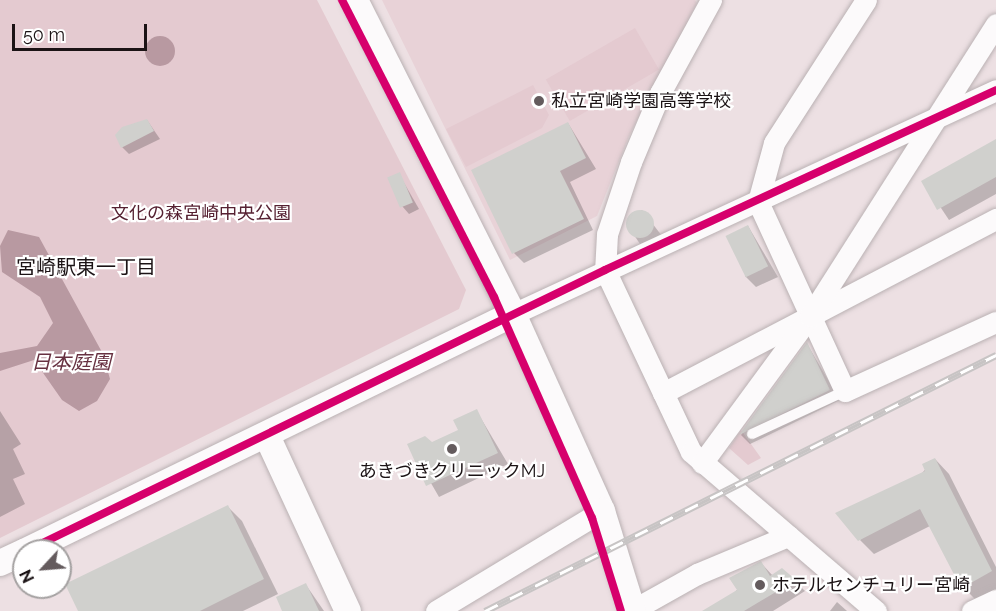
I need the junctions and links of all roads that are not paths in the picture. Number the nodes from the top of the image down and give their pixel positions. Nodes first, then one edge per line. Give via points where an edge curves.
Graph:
1 (355, 0) edge
2 (711, 0) edge
3 (866, 0) edge
4 (996, 24) edge
5 (996, 90) edge
6 (936, 118) junction
7 (758, 202) junction
8 (996, 219) edge
9 (605, 270) junction
10 (513, 314) junction
11 (810, 316) junction
12 (996, 322) edge
13 (845, 391) junction
14 (663, 393) junction
15 (752, 434) dead end
16 (267, 436) junction
17 (702, 463) junction
18 (602, 511) junction
19 (788, 536) junction
20 (50, 539) edge
21 (348, 611) edge
22 (436, 611) edge
23 (632, 611) edge
24 (876, 611) edge

1 - 10 street
2 - 9 street via 660,93 631,162 607,234
3 - 7 street via 774,143
4 - 6 street
5 - 6 street
6 - 7 street
6 - 11 street
7 - 9 street
7 - 11 street
8 - 11 street
9 - 10 street
9 - 14 street
10 - 16 street
10 - 18 street
11 - 13 street
11 - 14 street
11 - 17 street
12 - 13 street
13 - 15 lane
14 - 17 street via 691,452
16 - 20 street
16 - 21 street
17 - 19 street
18 - 22 street
18 - 23 street
19 - 23 street via 697,574
19 - 24 street

